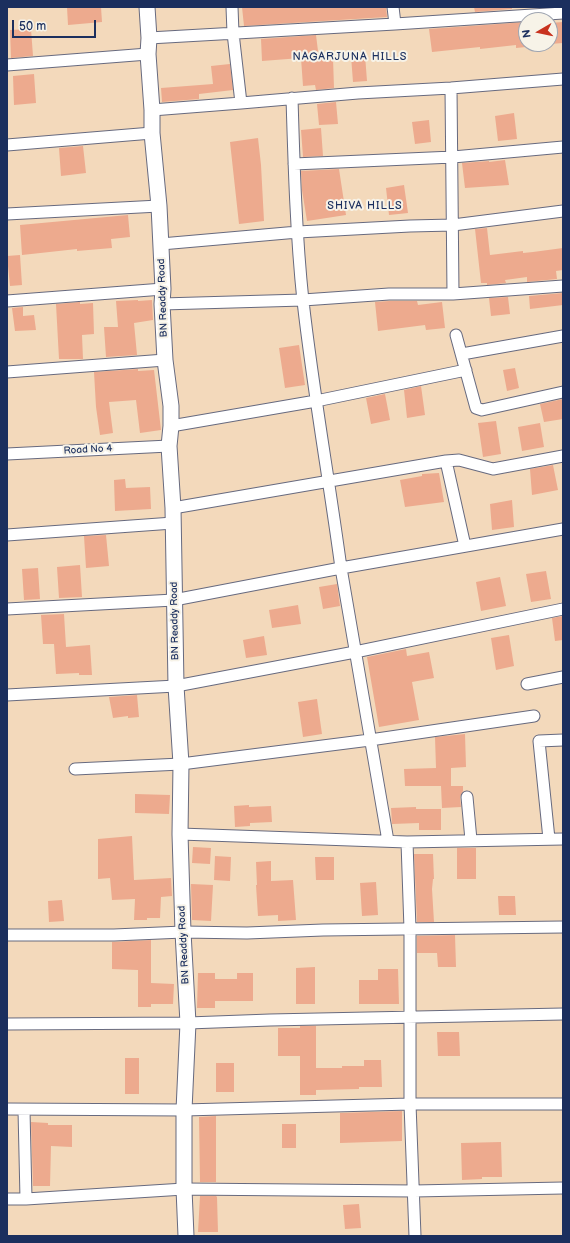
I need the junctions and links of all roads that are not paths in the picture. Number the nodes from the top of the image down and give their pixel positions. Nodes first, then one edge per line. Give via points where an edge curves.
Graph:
1 (147, 7) edge
2 (232, 7) edge
3 (394, 7) edge
4 (563, 13) edge
5 (395, 24) junction
6 (233, 33) junction
7 (149, 38) junction
8 (148, 54) junction
9 (7, 65) edge
10 (563, 79) edge
11 (451, 88) junction
12 (292, 98) junction
13 (241, 103) junction
14 (152, 110) junction
15 (152, 133) junction
16 (7, 145) edge
17 (563, 147) edge
18 (452, 157) junction
19 (294, 164) junction
20 (159, 206) junction
21 (563, 211) edge
22 (7, 214) edge
23 (453, 225) junction
24 (298, 232) junction
25 (161, 244) junction
26 (563, 286) edge
27 (453, 294) junction
28 (163, 297) junction
29 (303, 300) junction
30 (7, 301) edge
31 (456, 335) dead end
32 (563, 336) edge
33 (462, 354) junction
34 (165, 360) junction
35 (466, 370) junction
36 (7, 372) edge
37 (563, 392) edge
38 (316, 401) junction
39 (171, 426) junction
40 (169, 446) junction
41 (7, 454) edge
42 (563, 456) edge
43 (446, 461) junction
44 (329, 482) junction
45 (173, 508) junction
46 (173, 523) junction
47 (563, 529) edge
48 (7, 535) edge
49 (465, 546) junction
50 (341, 568) junction
51 (174, 600) junction
52 (7, 609) edge
53 (563, 609) edge
54 (355, 652) junction
55 (563, 677) edge
56 (527, 684) dead end
57 (176, 686) junction
58 (7, 695) edge
59 (534, 716) dead end
60 (370, 740) junction
61 (563, 740) edge
62 (181, 764) junction
63 (75, 769) dead end
64 (467, 797) dead end
65 (180, 834) junction
66 (548, 839) junction
67 (563, 839) edge
68 (471, 840) junction
69 (388, 841) junction
70 (407, 842) junction
71 (563, 927) edge
72 (410, 929) junction
73 (183, 932) junction
74 (7, 935) edge
75 (563, 1014) edge
76 (410, 1017) junction
77 (188, 1023) junction
78 (7, 1024) edge
79 (410, 1104) junction
80 (563, 1104) edge
81 (7, 1110) edge
82 (24, 1110) junction
83 (184, 1110) junction
84 (563, 1188) edge
85 (184, 1189) junction
86 (414, 1191) junction
87 (7, 1199) edge
88 (26, 1200) junction
89 (186, 1236) edge
90 (415, 1236) edge

1 - 7 street, BN Readdy Road
2 - 6 street
3 - 5 street
4 - 5 street
5 - 6 street
6 - 7 street
6 - 13 street
7 - 8 street, BN Readdy Road
8 - 9 street
8 - 14 street, BN Readdy Road
10 - 11 street
11 - 12 street
11 - 18 street
12 - 13 street
12 - 19 street
13 - 14 street
14 - 15 street, BN Readdy Road
15 - 16 street
15 - 20 street, BN Readdy Road
17 - 18 street
18 - 19 street
18 - 23 street
19 - 24 street
20 - 22 street
20 - 25 street, BN Readdy Road
21 - 23 street
23 - 24 street
23 - 27 street
24 - 25 street
24 - 29 street
25 - 28 street, BN Readdy Road
26 - 27 street
27 - 29 street via 389,294
28 - 29 street
28 - 30 street
28 - 34 street, BN Readdy Road
29 - 38 street
31 - 33 street
32 - 33 street
33 - 35 street
34 - 36 street
34 - 39 street, BN Readdy Road
35 - 37 street via 476,408 482,410
35 - 38 street
38 - 39 street
38 - 44 street
39 - 40 street, BN Readdy Road
40 - 41 street, Road No 4
40 - 45 street, BN Readdy Road
42 - 43 street via 493,469 459,460
43 - 44 street
43 - 49 street
44 - 45 street
44 - 50 street
45 - 46 street, BN Readdy Road
46 - 48 street
46 - 51 street, BN Readdy Road
47 - 49 street
49 - 50 street
50 - 51 street
50 - 54 street
51 - 52 street
51 - 57 street, BN Readdy Road
53 - 54 street
54 - 57 street
54 - 60 street
55 - 56 street
57 - 58 street
57 - 62 street, BN Readdy Road
59 - 60 street
60 - 62 street
60 - 69 street
61 - 66 street via 538,741
62 - 63 street
62 - 65 street, BN Readdy Road
64 - 68 street
65 - 69 street
65 - 73 street, BN Readdy Road
66 - 67 street
66 - 68 street
68 - 70 street
69 - 70 street
70 - 72 street
71 - 72 street
72 - 73 street
72 - 76 street
73 - 74 street
73 - 77 street, BN Readdy Road
75 - 76 street
76 - 77 street
76 - 79 street
77 - 78 street
77 - 83 street, BN Readdy Road
79 - 80 street
79 - 83 street
79 - 86 street
81 - 82 street
82 - 83 street
82 - 88 street
83 - 85 street, BN Readdy Road
84 - 86 street
85 - 86 street
85 - 88 street
85 - 89 street, BN Readdy Road
86 - 90 street
87 - 88 street

